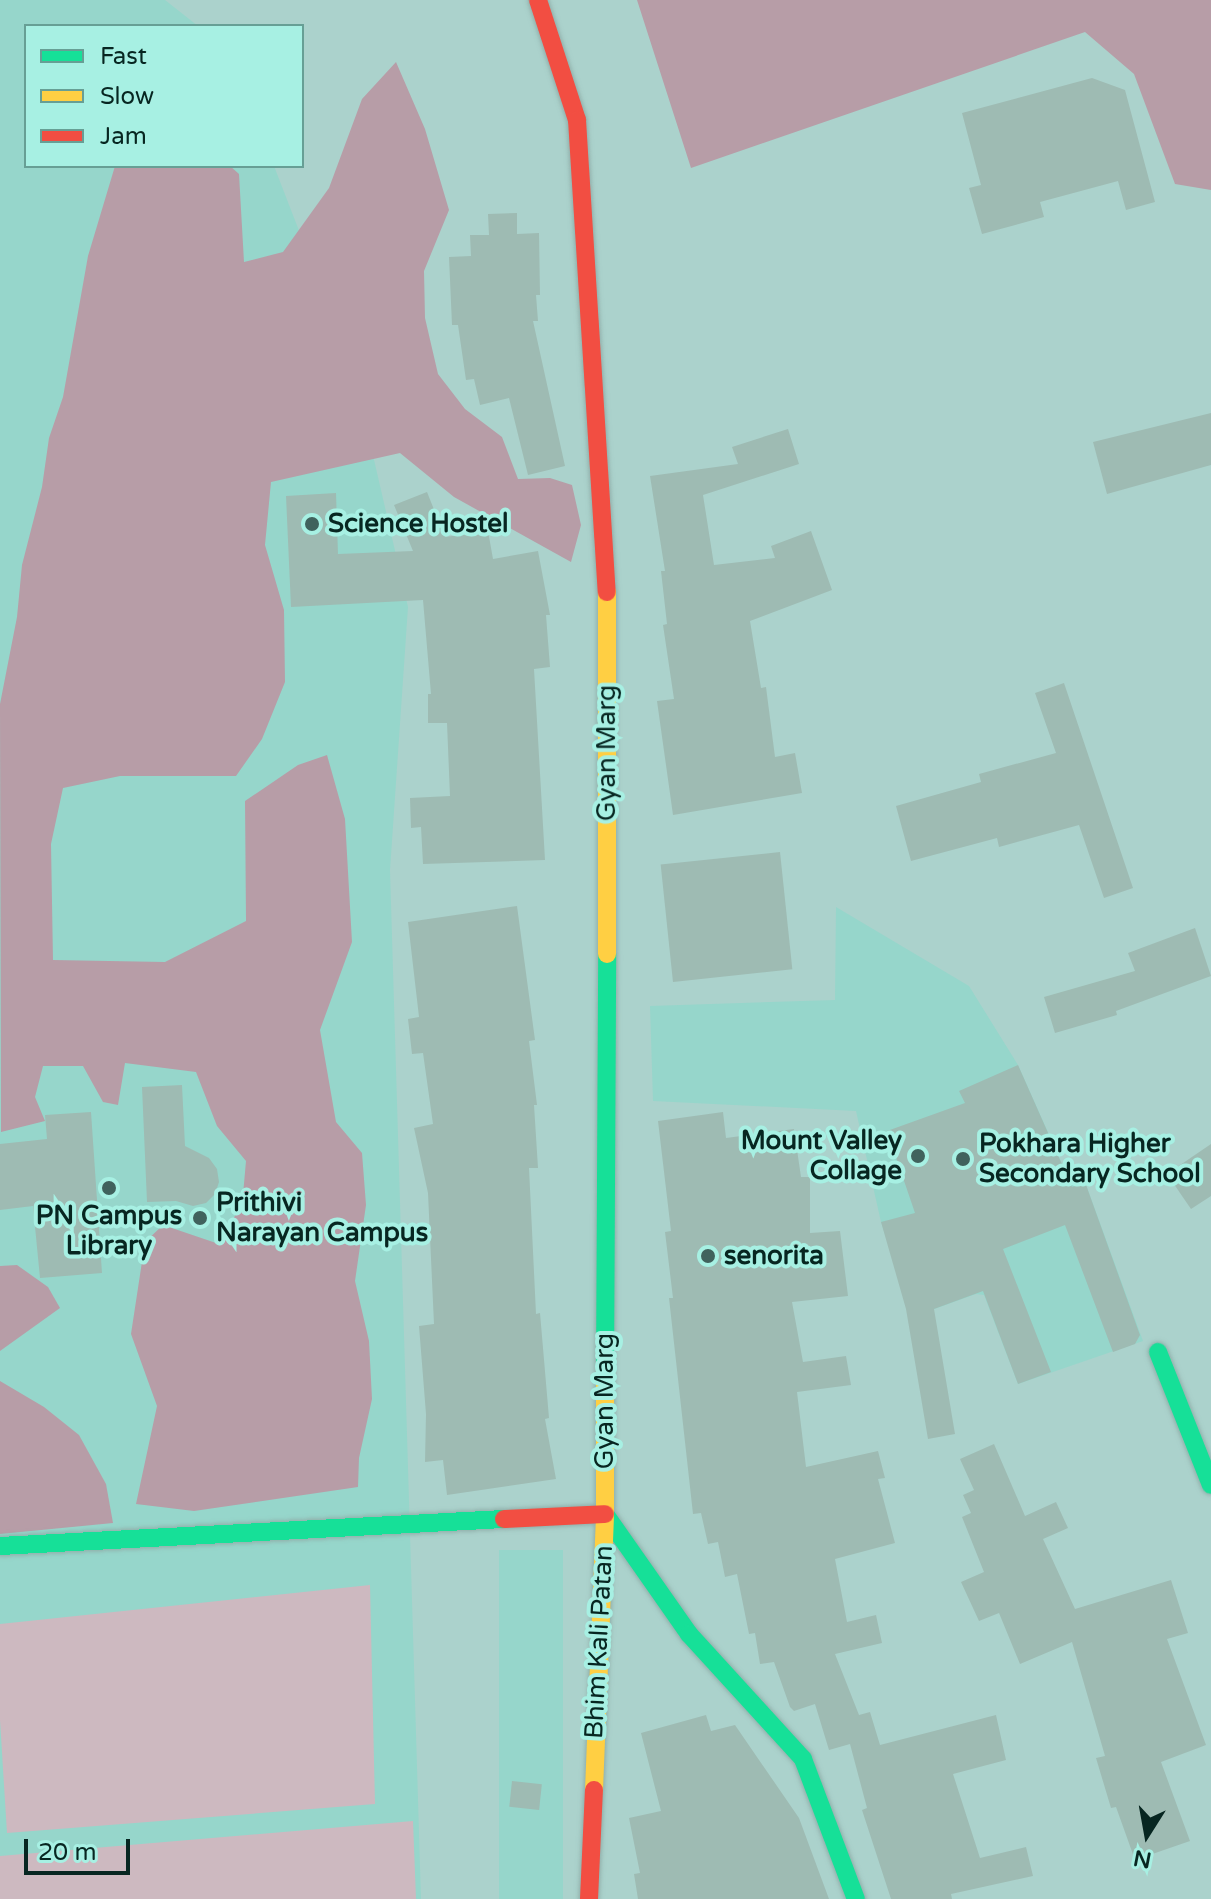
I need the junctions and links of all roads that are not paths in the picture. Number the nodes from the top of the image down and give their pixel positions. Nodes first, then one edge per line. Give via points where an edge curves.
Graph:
1 (538, 0) edge
2 (1158, 1352) dead end
3 (1211, 1485) edge
4 (605, 1514) junction
5 (0, 1546) edge
6 (589, 1899) edge
7 (856, 1899) edge

1 - 4 main road, Gyan Marg via 577,120 608,607
2 - 3 main road
4 - 5 main road
4 - 6 main road, Bhim Kali Patan
4 - 7 main road, Bhim Kali Patan via 689,1634 803,1759

